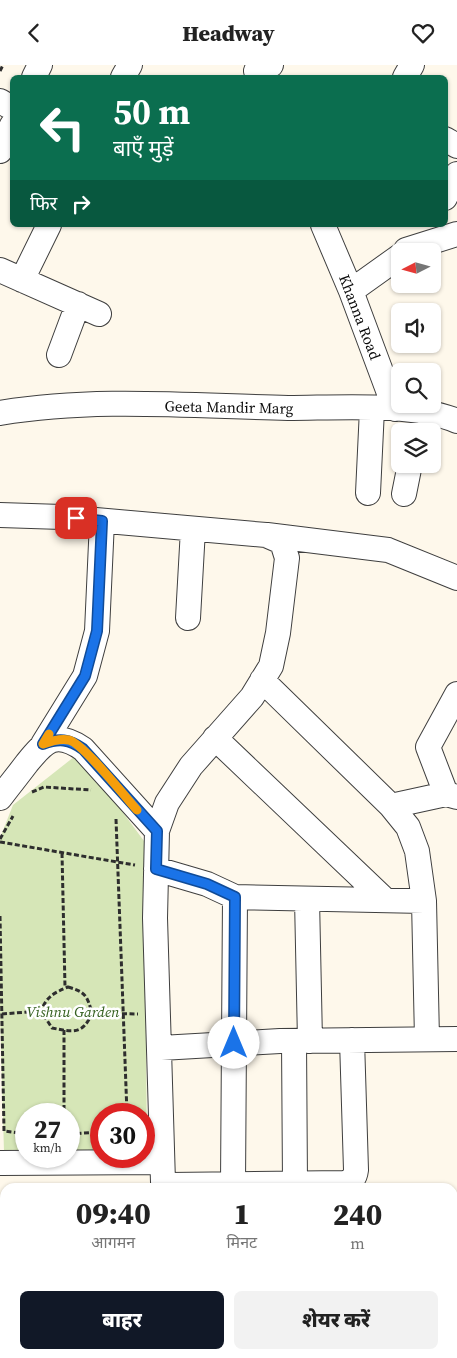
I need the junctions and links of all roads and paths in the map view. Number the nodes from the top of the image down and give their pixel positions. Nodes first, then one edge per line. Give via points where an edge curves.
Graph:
1 (4, 65) edge
2 (0, 71) edge
3 (10, 129) edge
4 (0, 151) edge
5 (49, 227) edge
6 (324, 227) edge
7 (427, 227) edge
8 (457, 234) edge
9 (413, 243) edge
10 (432, 243) edge
11 (391, 262) edge
12 (0, 269) edge
13 (22, 279) junction
14 (351, 291) junction
15 (78, 304) junction
16 (99, 314) dead end
17 (59, 355) dead end
18 (384, 409) junction
19 (0, 413) edge
20 (457, 421) edge
21 (419, 422) edge
22 (408, 473) edge
23 (368, 493) dead end
24 (404, 493) dead end
25 (0, 515) edge
26 (102, 521) junction
27 (193, 529) junction
28 (266, 535) junction
29 (457, 578) edge
30 (188, 618) dead end
31 (262, 680) junction
32 (457, 694) edge
33 (215, 739) junction
34 (43, 744) junction
35 (24, 796) dead end
36 (97, 796) dead end
37 (452, 796) edge
38 (7, 806) edge
39 (390, 806) junction
40 (116, 815) dead end
41 (157, 831) junction
42 (0, 841) edge
43 (62, 853) junction
44 (118, 862) junction
45 (156, 869) junction
46 (235, 897) junction
47 (307, 899) junction
48 (386, 900) junction
49 (424, 901) junction
50 (0, 916) edge
51 (65, 987) dead end
52 (41, 1011) junction
53 (92, 1013) junction
54 (123, 1013) junction
55 (2, 1014) junction
56 (146, 1014) dead end
57 (64, 1030) junction
58 (427, 1039) junction
59 (457, 1039) edge
60 (352, 1040) junction
61 (302, 1041) junction
62 (234, 1043) junction
63 (161, 1048) junction
64 (64, 1103) edge
65 (127, 1103) edge
66 (15, 1132) edge
67 (0, 1163) edge
68 (162, 1163) junction
69 (165, 1183) edge
70 (233, 1183) edge
71 (295, 1183) edge
72 (345, 1183) edge

1 - 2 path
3 - 4 street
5 - 13 street
6 - 14 street, Khanna Road
7 - 9 street
8 - 10 street
11 - 14 street
12 - 13 street
13 - 15 street
14 - 18 street, Khanna Road
15 - 16 street
15 - 17 street
18 - 19 street, Geeta Mandir Marg via 101,405 41,406
18 - 21 street, Geeta Mandir Marg
18 - 23 street
20 - 21 street, Geeta Mandir Marg via 443,415
22 - 24 street
25 - 26 street
26 - 27 street
26 - 34 street via 97,631 85,676
27 - 28 street
27 - 30 street
28 - 29 street via 388,550
28 - 31 street via 282,542 287,558 278,633 271,666
31 - 33 street via 252,697
31 - 39 street
32 - 37 street via 428,747
33 - 41 street via 191,766 167,803
33 - 48 street
34 - 38 street
34 - 41 street via 54,740 70,741 83,749
35 - 36 path via 44,787 90,789
37 - 39 street
38 - 42 path
39 - 49 street via 413,838
40 - 44 path
41 - 45 street
42 - 43 path
43 - 44 path
43 - 51 path
44 - 45 path
44 - 54 path
45 - 46 street via 207,884
45 - 63 street
46 - 47 street
46 - 62 street
47 - 48 street
47 - 61 street
48 - 49 street
49 - 58 street
50 - 55 path
52 - 53 path via 52,994 68,987 81,990
52 - 55 path
52 - 57 path via 52,1027
53 - 54 path
53 - 57 path via 87,1026 79,1030
54 - 56 path
54 - 65 path
55 - 66 path via 4,1131
57 - 64 path
58 - 59 street
58 - 60 street
60 - 61 street
60 - 72 street via 355,1177
61 - 62 street
61 - 71 street
62 - 63 street
62 - 70 street
63 - 68 street
67 - 68 street
68 - 69 street

